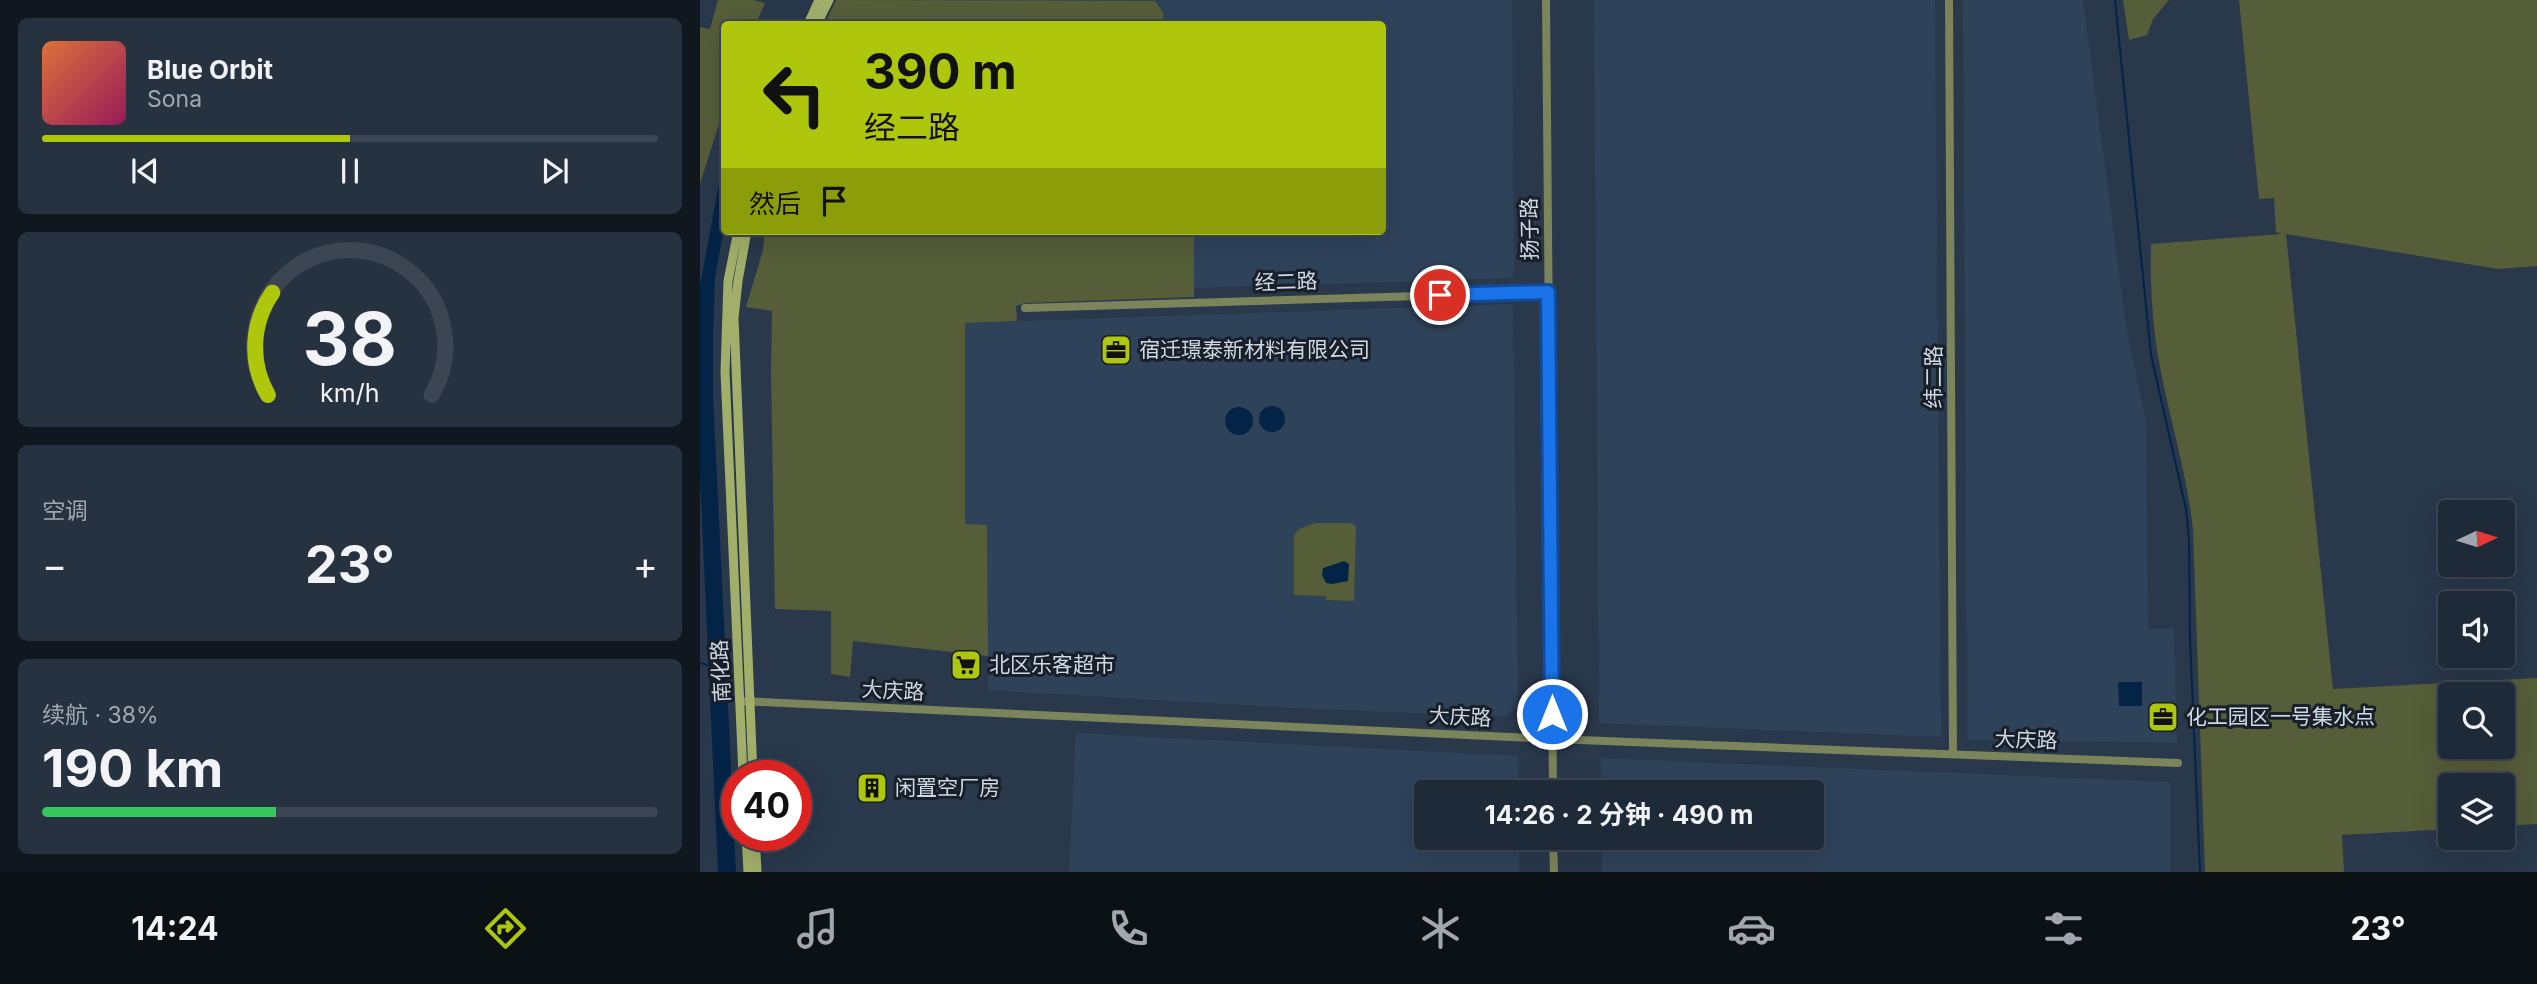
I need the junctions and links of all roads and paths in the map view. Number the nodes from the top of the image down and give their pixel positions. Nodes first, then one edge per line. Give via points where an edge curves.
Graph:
1 (819, 0) edge
2 (829, 0) edge
3 (1546, 0) edge
4 (1950, 0) edge
5 (809, 21) edge
6 (818, 21) edge
7 (737, 235) edge
8 (746, 235) edge
9 (1548, 292) junction
10 (1025, 308) dead end
11 (744, 701) junction
12 (1553, 739) junction
13 (1954, 754) junction
14 (743, 760) edge
15 (750, 760) edge
16 (2178, 763) dead end
17 (1553, 780) edge
18 (1553, 850) edge
19 (747, 851) edge
20 (756, 851) edge
21 (748, 872) edge
22 (757, 872) edge
23 (1553, 872) edge

1 - 5 main road
2 - 6 main road
3 - 9 street, 扬子路
4 - 13 street, 纬二路
7 - 11 main road, 南化路 via 728,281 725,372
8 - 11 main road, 南化路 via 734,318
9 - 10 street, 经二路
9 - 12 street, 扬子路
11 - 12 street, 大庆路
11 - 14 main road, 南化路
11 - 15 main road, 南化路
12 - 13 street, 大庆路
12 - 17 street, 扬子路
13 - 16 street, 大庆路
18 - 23 street
19 - 21 main road
20 - 22 main road

